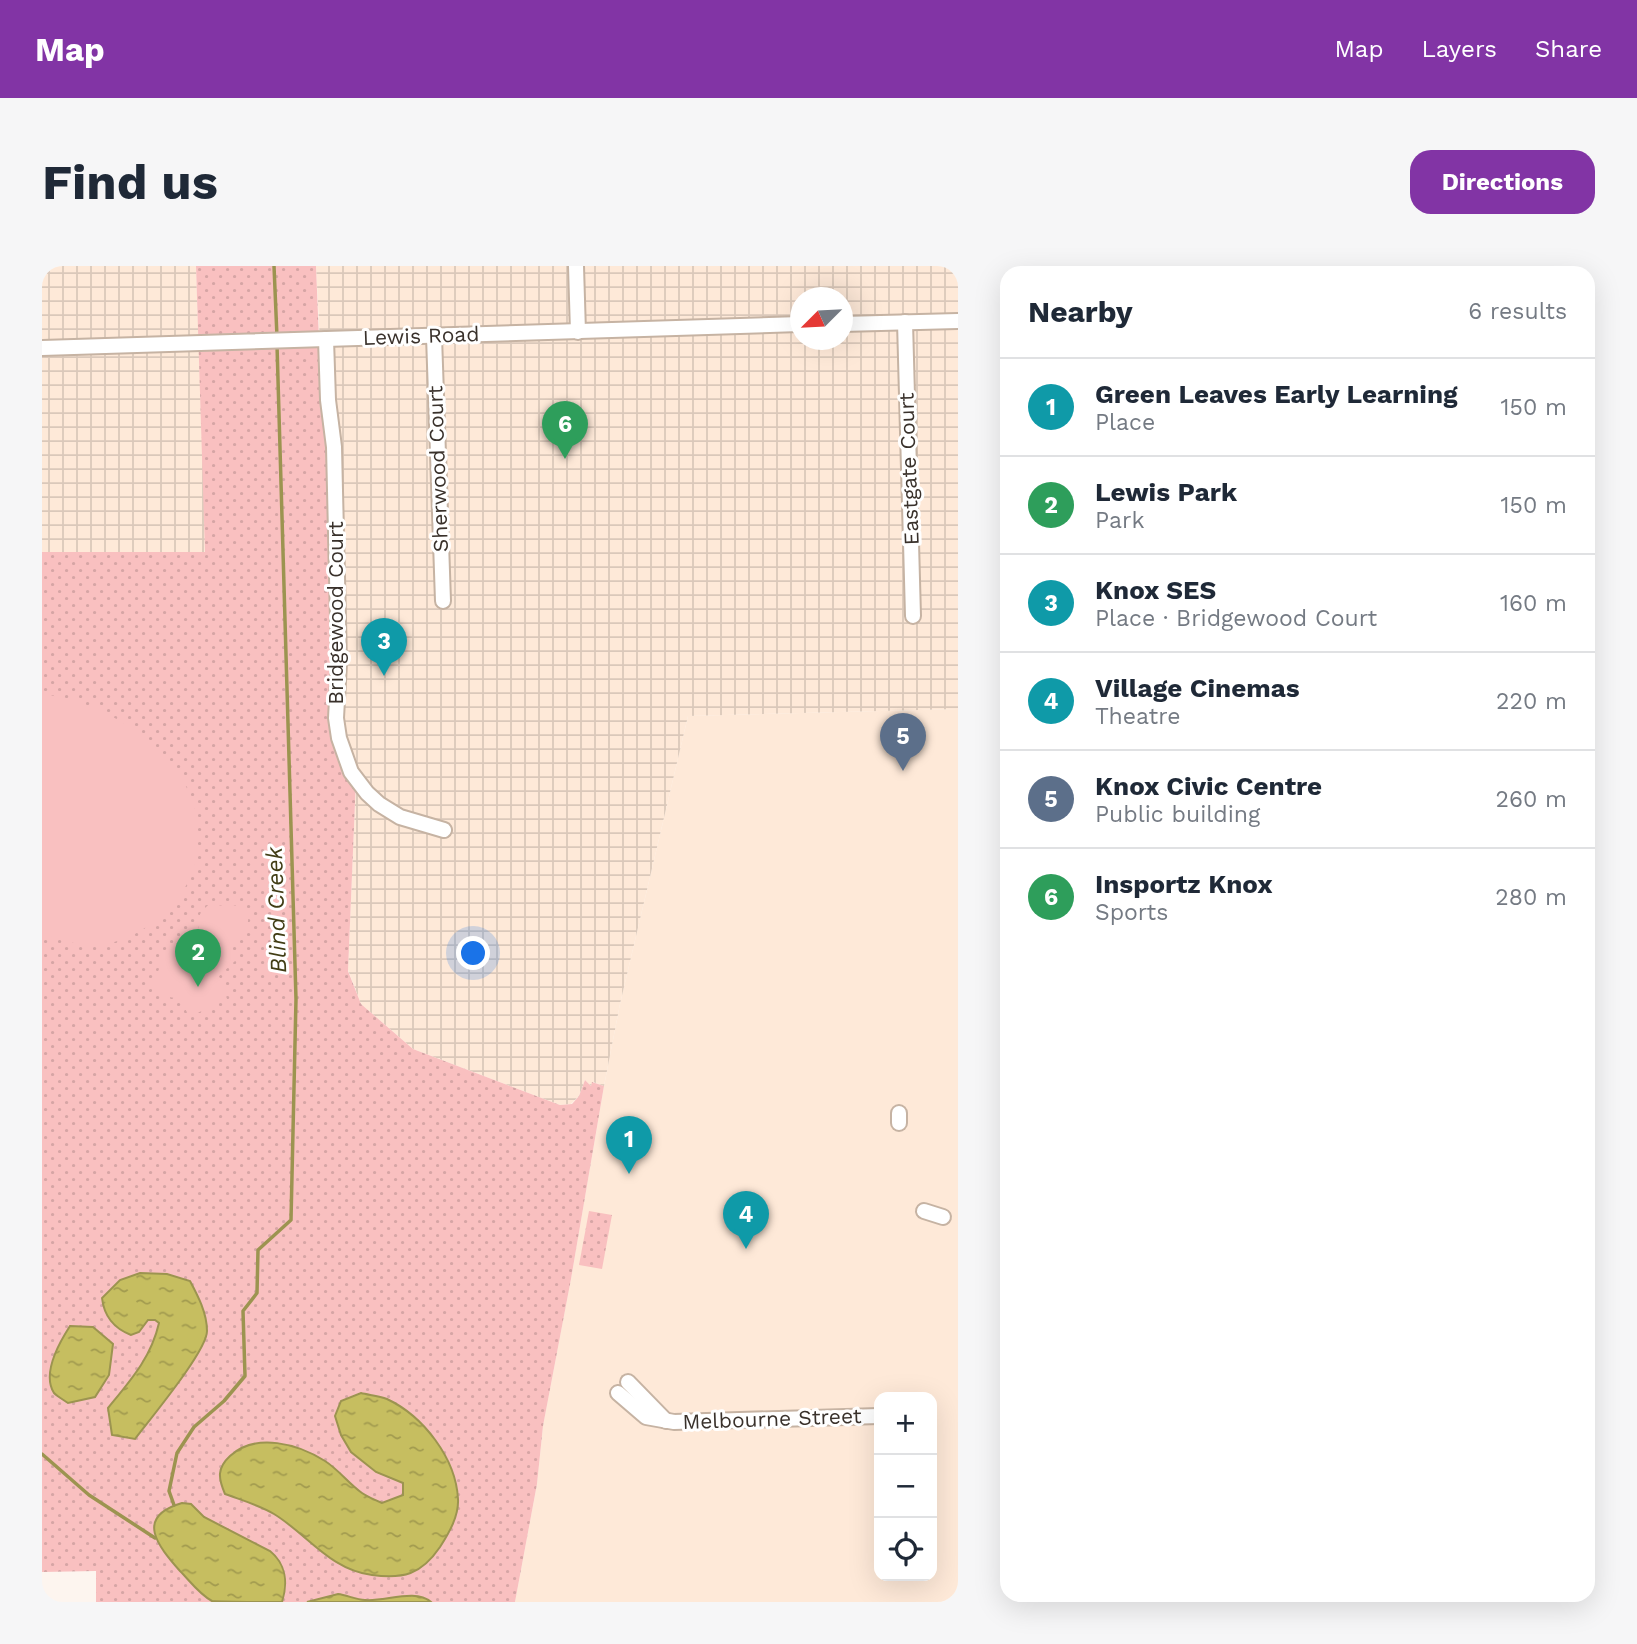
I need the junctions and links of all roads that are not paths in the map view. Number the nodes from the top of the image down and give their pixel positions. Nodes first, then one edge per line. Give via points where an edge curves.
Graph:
1 (576, 266) edge
2 (958, 321) edge
3 (905, 323) junction
4 (790, 324) edge
5 (853, 324) edge
6 (578, 332) junction
7 (434, 336) junction
8 (326, 339) junction
9 (42, 348) edge
10 (443, 601) dead end
11 (913, 616) dead end
12 (444, 830) dead end
13 (924, 1211) dead end
14 (943, 1217) dead end
15 (623, 1387) dead end
16 (874, 1416) edge

1 - 6 street
2 - 3 street
3 - 5 street
3 - 11 street, Eastgate Court
4 - 6 street, Lewis Road
6 - 7 street, Lewis Road
7 - 8 street, Lewis Road
7 - 10 street, Sherwood Court
8 - 9 street, Lewis Road
8 - 12 street, Bridgewood Court via 334,447 339,738 351,772 379,804 400,817
13 - 14 street
15 - 16 street, Melbourne Street via 646,1417 666,1421

